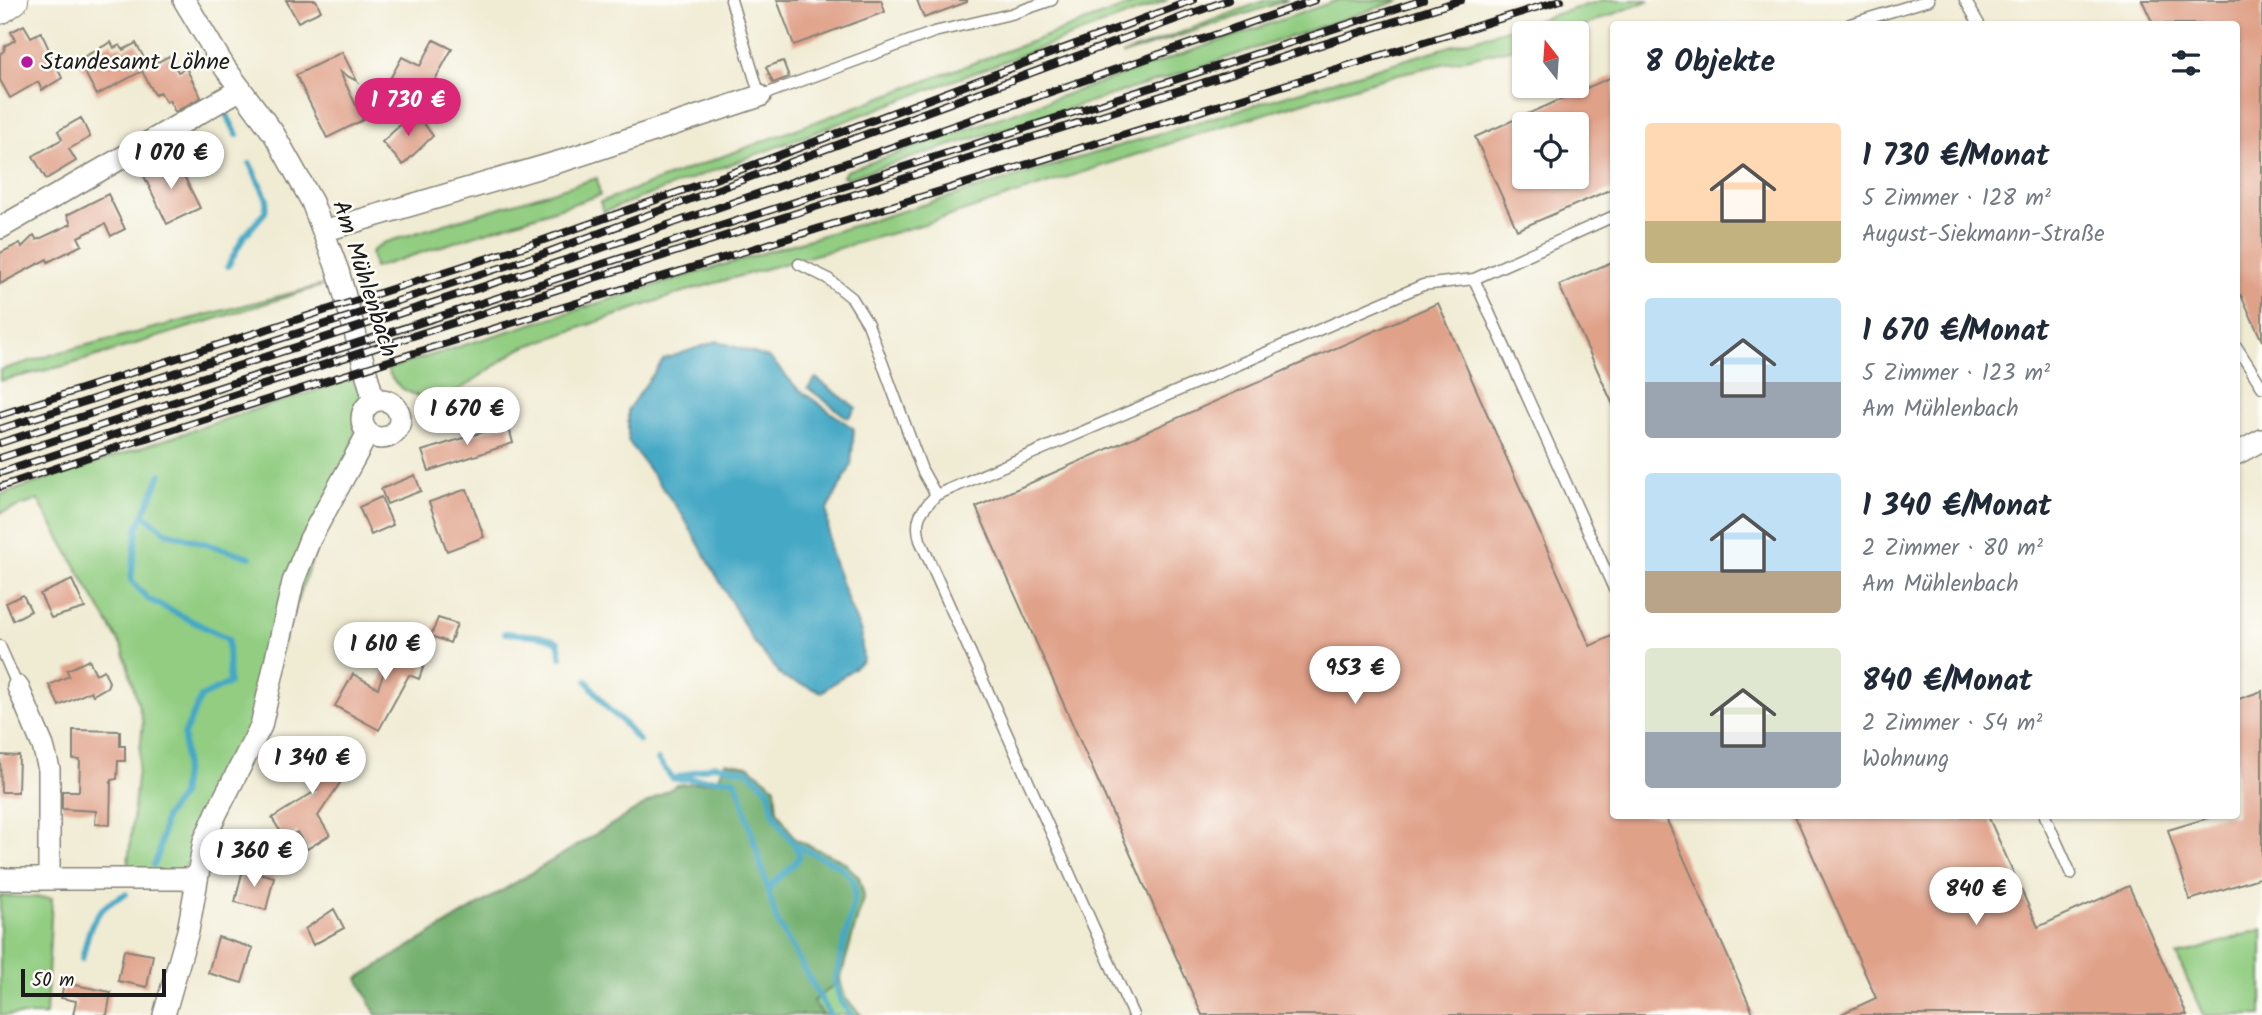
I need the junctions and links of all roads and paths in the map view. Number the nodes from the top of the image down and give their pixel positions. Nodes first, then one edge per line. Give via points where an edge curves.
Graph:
1 (13, 0) edge
2 (184, 0) edge
3 (731, 0) edge
4 (1052, 0) edge
5 (1929, 0) edge
6 (1965, 0) edge
7 (0, 9) edge
8 (1860, 21) edge
9 (1977, 21) edge
10 (240, 89) junction
11 (760, 96) junction
12 (1610, 218) edge
13 (0, 228) edge
14 (323, 231) junction
15 (799, 264) dead end
16 (1474, 279) junction
17 (2240, 352) edge
18 (2262, 387) edge
19 (374, 401) junction
20 (368, 433) junction
21 (2262, 440) edge
22 (2240, 452) edge
23 (936, 495) junction
24 (1610, 580) edge
25 (0, 646) edge
26 (18, 687) joint
27 (2046, 819) edge
28 (2071, 874) dead end
29 (0, 879) edge
30 (49, 879) junction
31 (196, 879) junction
32 (164, 1015) edge
33 (1133, 1015) edge

1 - 7 main road
2 - 10 street, Am Mühlenbach
3 - 11 lane
4 - 11 lane via 934,32
5 - 8 lane
6 - 9 lane
10 - 13 street
10 - 14 street, Am Mühlenbach via 274,134
11 - 14 street via 565,160
12 - 16 lane
14 - 19 street, Am Mühlenbach
15 - 23 lane via 852,298 868,324 922,470
16 - 23 lane via 1423,285
16 - 24 lane
17 - 18 lane
19 - 20 street via 362,412
19 - 20 street via 392,403 400,420 388,437
20 - 31 street via 310,539 293,582 261,726 212,821
21 - 22 street
23 - 33 lane via 916,525 920,540
25 - 26 lane
26 - 30 street via 50,769
27 - 28 lane
29 - 30 street
30 - 31 street
31 - 32 street via 188,931

